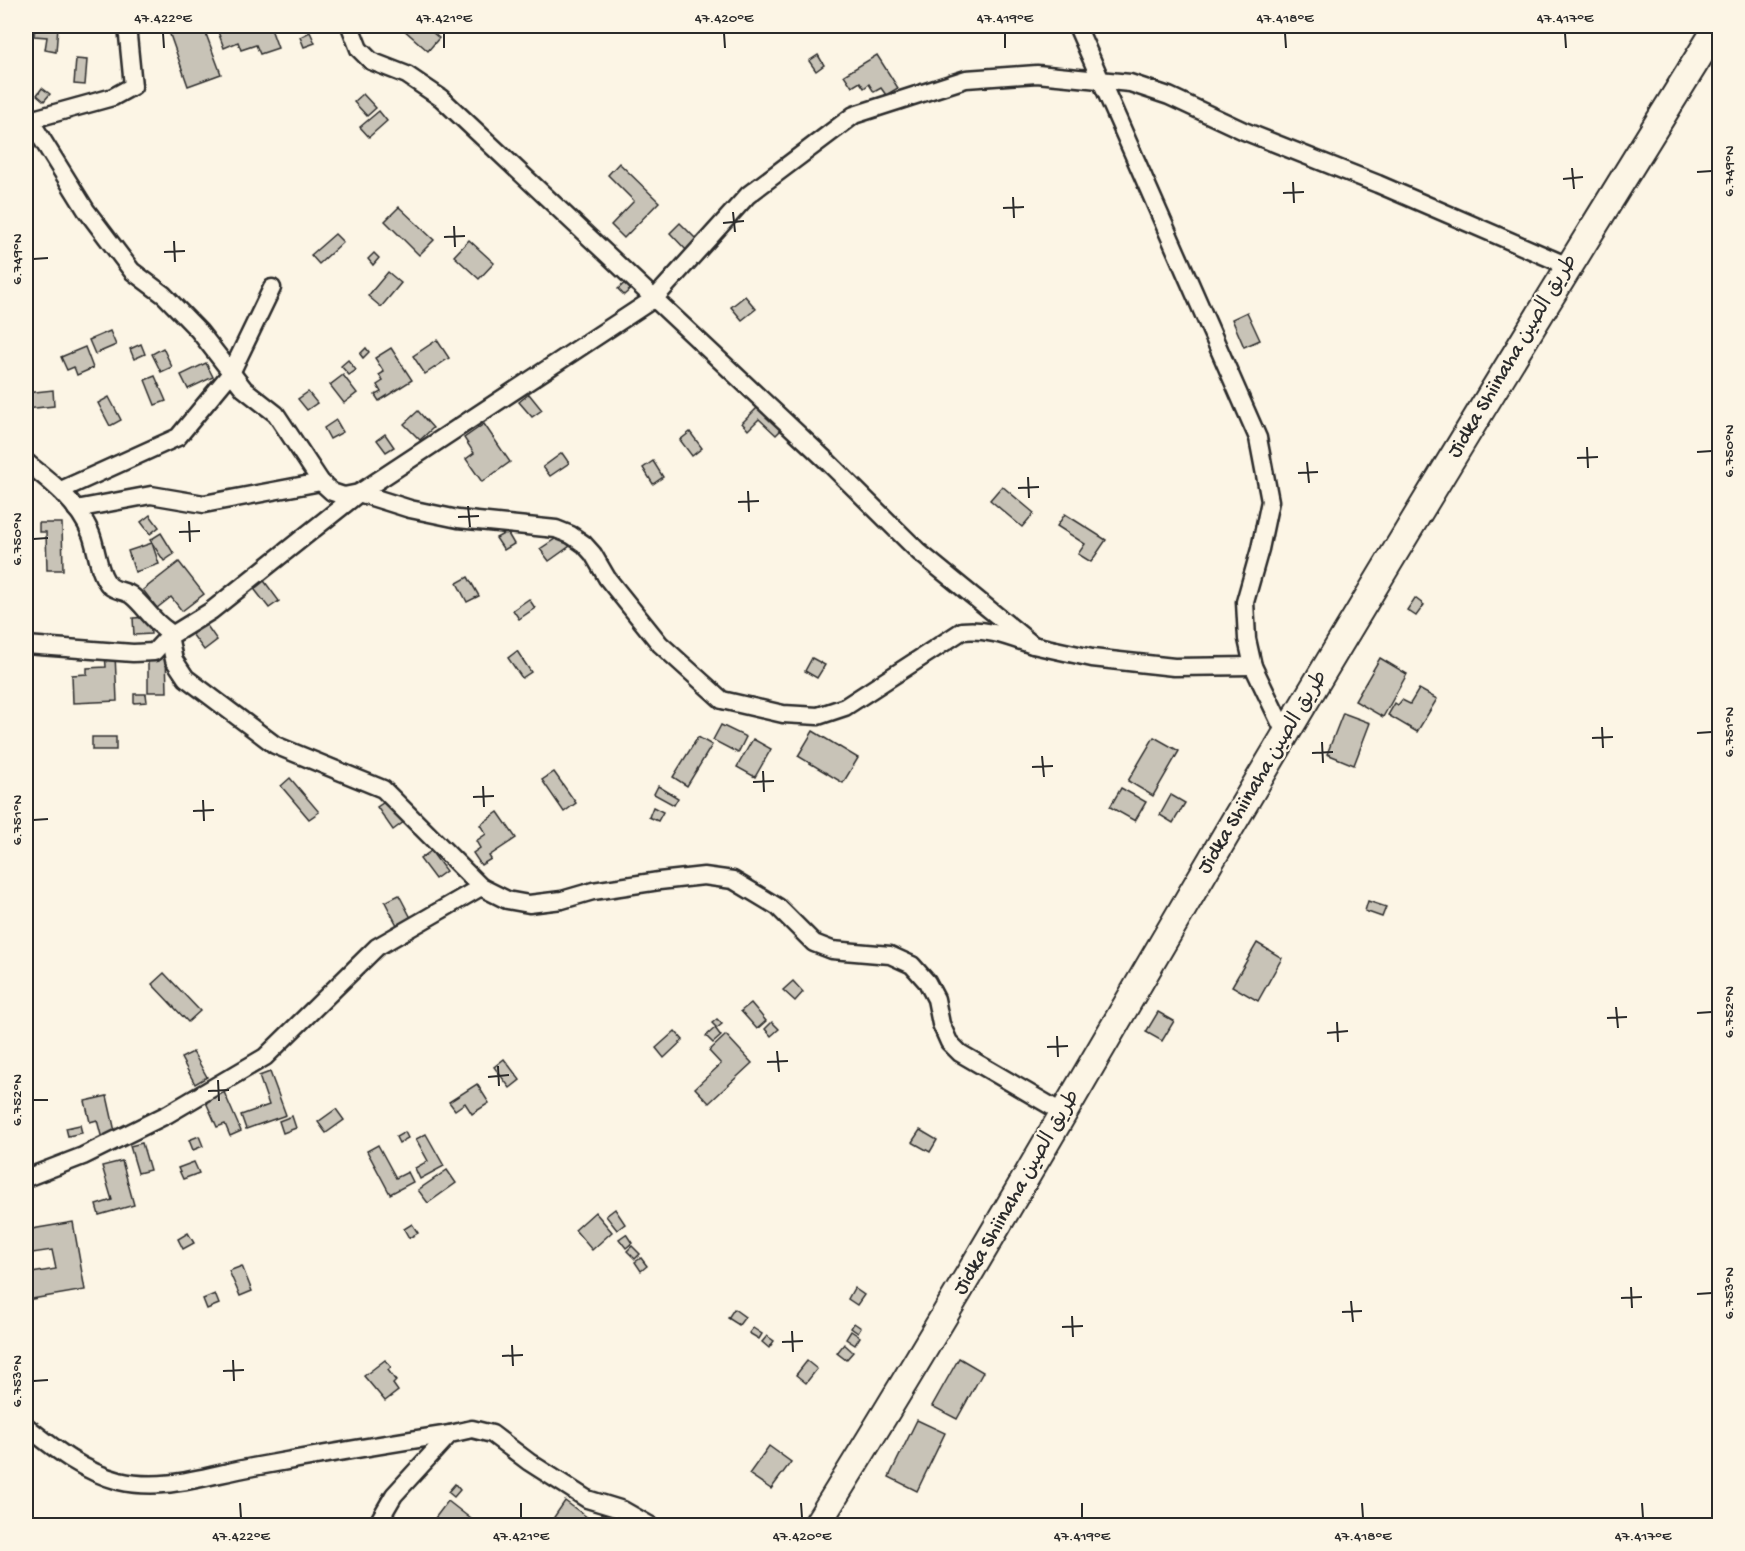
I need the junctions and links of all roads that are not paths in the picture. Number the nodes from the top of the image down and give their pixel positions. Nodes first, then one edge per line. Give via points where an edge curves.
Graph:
1 (127, 26) edge
2 (350, 26) edge
3 (1077, 26) edge
4 (1718, 26) edge
5 (1101, 80) junction
6 (28, 120) edge
7 (1568, 266) junction
8 (272, 288) dead end
9 (655, 298) junction
10 (231, 373) junction
11 (26, 462) edge
12 (321, 482) junction
13 (61, 490) junction
14 (359, 493) junction
15 (76, 509) junction
16 (167, 638) junction
17 (26, 645) edge
18 (1033, 645) junction
19 (1252, 666) junction
20 (1286, 735) junction
21 (481, 887) junction
22 (1063, 1113) junction
23 (26, 1178) edge
24 (26, 1426) edge
25 (450, 1434) junction
26 (376, 1526) edge
27 (651, 1526) edge
28 (816, 1526) edge

1 - 6 street via 133,86 113,98
2 - 9 street via 359,49 371,61 406,75 441,98
3 - 5 street
4 - 7 main road, Jidka Shiinaha طريق الصين
5 - 7 street via 1130,83 1169,96
5 - 9 street via 1038,74 966,79 854,115 748,195
5 - 19 street via 1258,438 1270,501 1245,602
6 - 10 street via 86,210 132,271 178,309
7 - 20 main road, Jidka Shiinaha طريق الصين
8 - 10 street
9 - 14 street
9 - 18 street via 919,552
10 - 12 street via 252,397 276,414
10 - 13 street via 178,437
11 - 13 street
12 - 14 street via 344,496
12 - 15 street via 204,504 151,495
13 - 15 street
14 - 16 street via 211,611
14 - 18 street via 429,513 556,529 571,535 593,554 607,578 660,644 722,700 783,714 818,716 845,707 962,632 996,633
15 - 16 street via 90,532 111,587 131,595 154,622 168,631
16 - 17 street via 154,652
16 - 21 street via 174,660 186,678 275,745 383,789
18 - 19 street via 1092,658 1174,668
19 - 20 street
20 - 22 main road, Jidka Shiinaha طريق الصين
21 - 22 street via 507,900 529,904 659,881 704,876 733,880 778,907 814,943 832,950 890,955 912,965 927,982 949,1042 960,1053
21 - 23 street via 377,947 265,1057 168,1114 83,1156
22 - 28 main road, Jidka Shiinaha طريق الصين via 957,1297
24 - 25 street via 65,1458 91,1471 142,1484 198,1481 233,1470
25 - 26 street via 394,1495
25 - 27 street via 472,1429 492,1434 587,1499 623,1510

